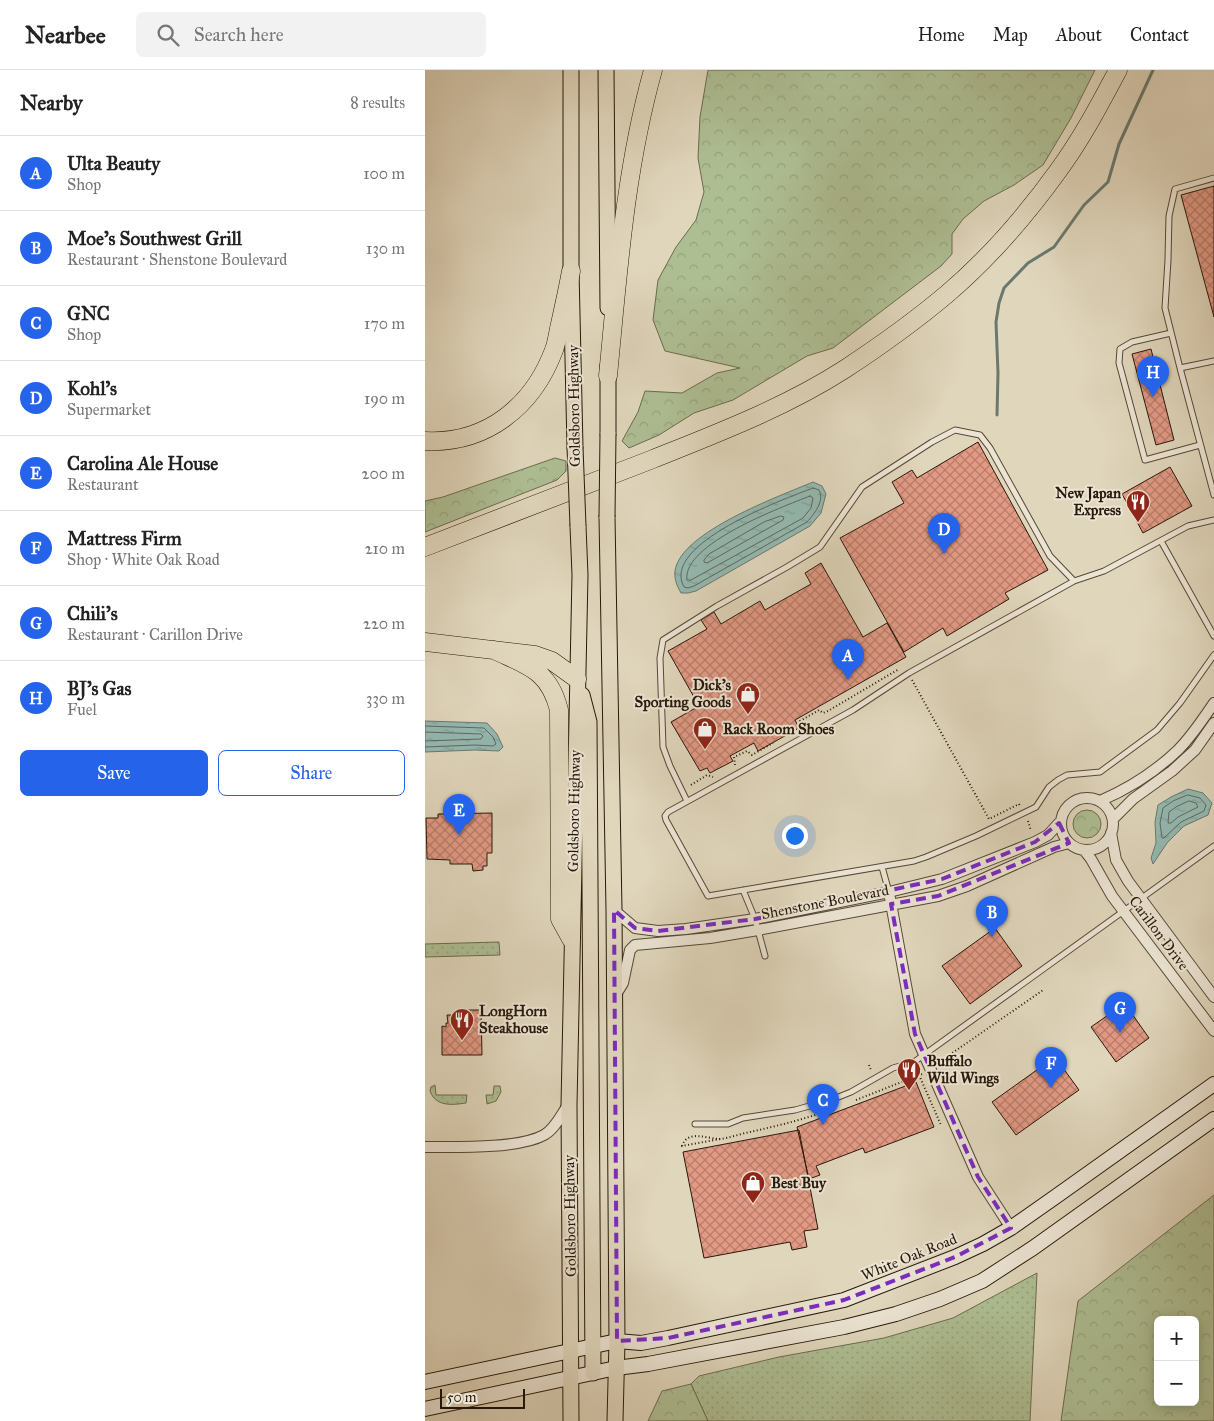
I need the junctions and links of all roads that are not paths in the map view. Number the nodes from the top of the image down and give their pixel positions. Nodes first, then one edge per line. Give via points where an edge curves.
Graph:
1 (571, 70) edge
2 (606, 70) edge
3 (653, 70) edge
4 (1118, 70) edge
5 (1214, 178) edge
6 (571, 271) junction
7 (1171, 333) junction
8 (1214, 361) edge
9 (1180, 368) junction
10 (608, 376) junction
11 (425, 440) edge
12 (1200, 445) junction
13 (1214, 495) edge
14 (1214, 520) edge
15 (1161, 541) junction
16 (425, 547) edge
17 (1073, 581) junction
18 (1214, 636) edge
19 (425, 642) edge
20 (494, 650) junction
21 (1214, 655) edge
22 (577, 679) junction
23 (1214, 703) edge
24 (1214, 723) edge
25 (687, 801) junction
26 (1100, 801) junction
27 (1113, 819) junction
28 (1059, 823) junction
29 (1111, 833) junction
30 (1069, 843) junction
31 (1214, 846) edge
32 (1084, 850) junction
33 (882, 867) junction
34 (743, 890) junction
35 (889, 892) junction
36 (1141, 899) junction
37 (891, 904) junction
38 (614, 910) junction
39 (1123, 910) junction
40 (755, 919) junction
41 (758, 930) junction
42 (571, 939) junction
43 (765, 956) dead end
44 (1214, 998) edge
45 (614, 999) junction
46 (1214, 1031) edge
47 (925, 1055) junction
48 (1214, 1084) edge
49 (569, 1105) junction
50 (1214, 1119) edge
51 (695, 1124) dead end
52 (425, 1147) edge
53 (1011, 1228) junction
54 (617, 1341) junction
55 (591, 1346) junction
56 (571, 1351) junction
57 (616, 1368) junction
58 (593, 1373) junction
59 (571, 1378) junction
60 (425, 1382) edge
61 (425, 1409) edge
62 (571, 1421) edge
63 (615, 1421) edge

1 - 6 main road, Goldsboro Highway
2 - 10 main road
3 - 10 highway via 638,129 621,236
4 - 16 highway via 1059,170 1021,218 948,294 897,333 844,369 756,417
5 - 7 lane via 1175,189 1169,216 1165,308
6 - 11 highway via 555,348 543,376 527,398 515,410 485,429 447,440
6 - 22 main road, Goldsboro Highway, bridge via 579,575
7 - 9 lane
7 - 12 lane via 1133,342 1119,349 1119,363 1145,460
8 - 9 lane
9 - 12 lane
10 - 38 main road, bridge via 607,517
12 - 13 lane
14 - 15 lane via 1188,526
15 - 17 lane via 1104,571
15 - 18 lane
17 - 25 lane via 909,673 853,710
17 - 25 lane via 1050,556 980,435 955,430 931,442 862,487 820,547 663,640 660,667 663,747
19 - 20 highway
20 - 22 highway via 535,655 553,661
20 - 42 highway via 541,673 556,697 559,710 561,919
21 - 33 lane via 1157,730 1101,772 1067,775 1049,788 1036,807 1024,813 926,857
22 - 42 main road, Goldsboro Highway
22 - 55 main road via 589,722
23 - 26 street via 1179,749 1123,790
24 - 27 street via 1195,750 1172,771 1133,798
25 - 34 lane via 665,816 708,896
26 - 27 street
26 - 28 street via 1088,798 1073,801
27 - 29 street
28 - 30 street
28 - 35 street, Shenstone Boulevard via 1048,835 1035,842 957,874
29 - 32 street via 1101,846
29 - 36 street, Carillon Drive via 1116,860
30 - 32 street
30 - 37 street, Shenstone Boulevard via 938,896
31 - 36 lane
32 - 39 street, Carillon Drive
33 - 34 lane
33 - 35 lane
34 - 40 lane
35 - 37 street
35 - 40 street, Shenstone Boulevard
36 - 39 lane
36 - 44 street, Carillon Drive
37 - 41 street, Shenstone Boulevard
37 - 47 street via 915,1034
38 - 40 street, Shenstone Boulevard via 635,928 658,931
38 - 45 main road
39 - 46 street, Carillon Drive
39 - 47 lane
40 - 41 lane
41 - 43 lane
41 - 45 street, Shenstone Boulevard via 635,945 630,950 623,982
42 - 49 main road, Goldsboro Highway
45 - 54 main road
47 - 51 lane via 831,1100 728,1124
47 - 53 street via 983,1186
48 - 53 main road, White Oak Road
49 - 52 street via 554,1126 543,1135 524,1142 495,1146
49 - 56 main road, Goldsboro Highway
50 - 57 main road via 1033,1248 981,1281 940,1299 844,1327
53 - 54 main road, White Oak Road via 955,1257 844,1300 641,1343
54 - 55 main road, White Oak Road
54 - 57 main road
55 - 56 main road, White Oak Road
55 - 58 main road
56 - 59 main road, Goldsboro Highway
56 - 60 main road, White Oak Road
57 - 58 main road
57 - 63 main road
58 - 59 main road
59 - 61 main road
59 - 62 main road

